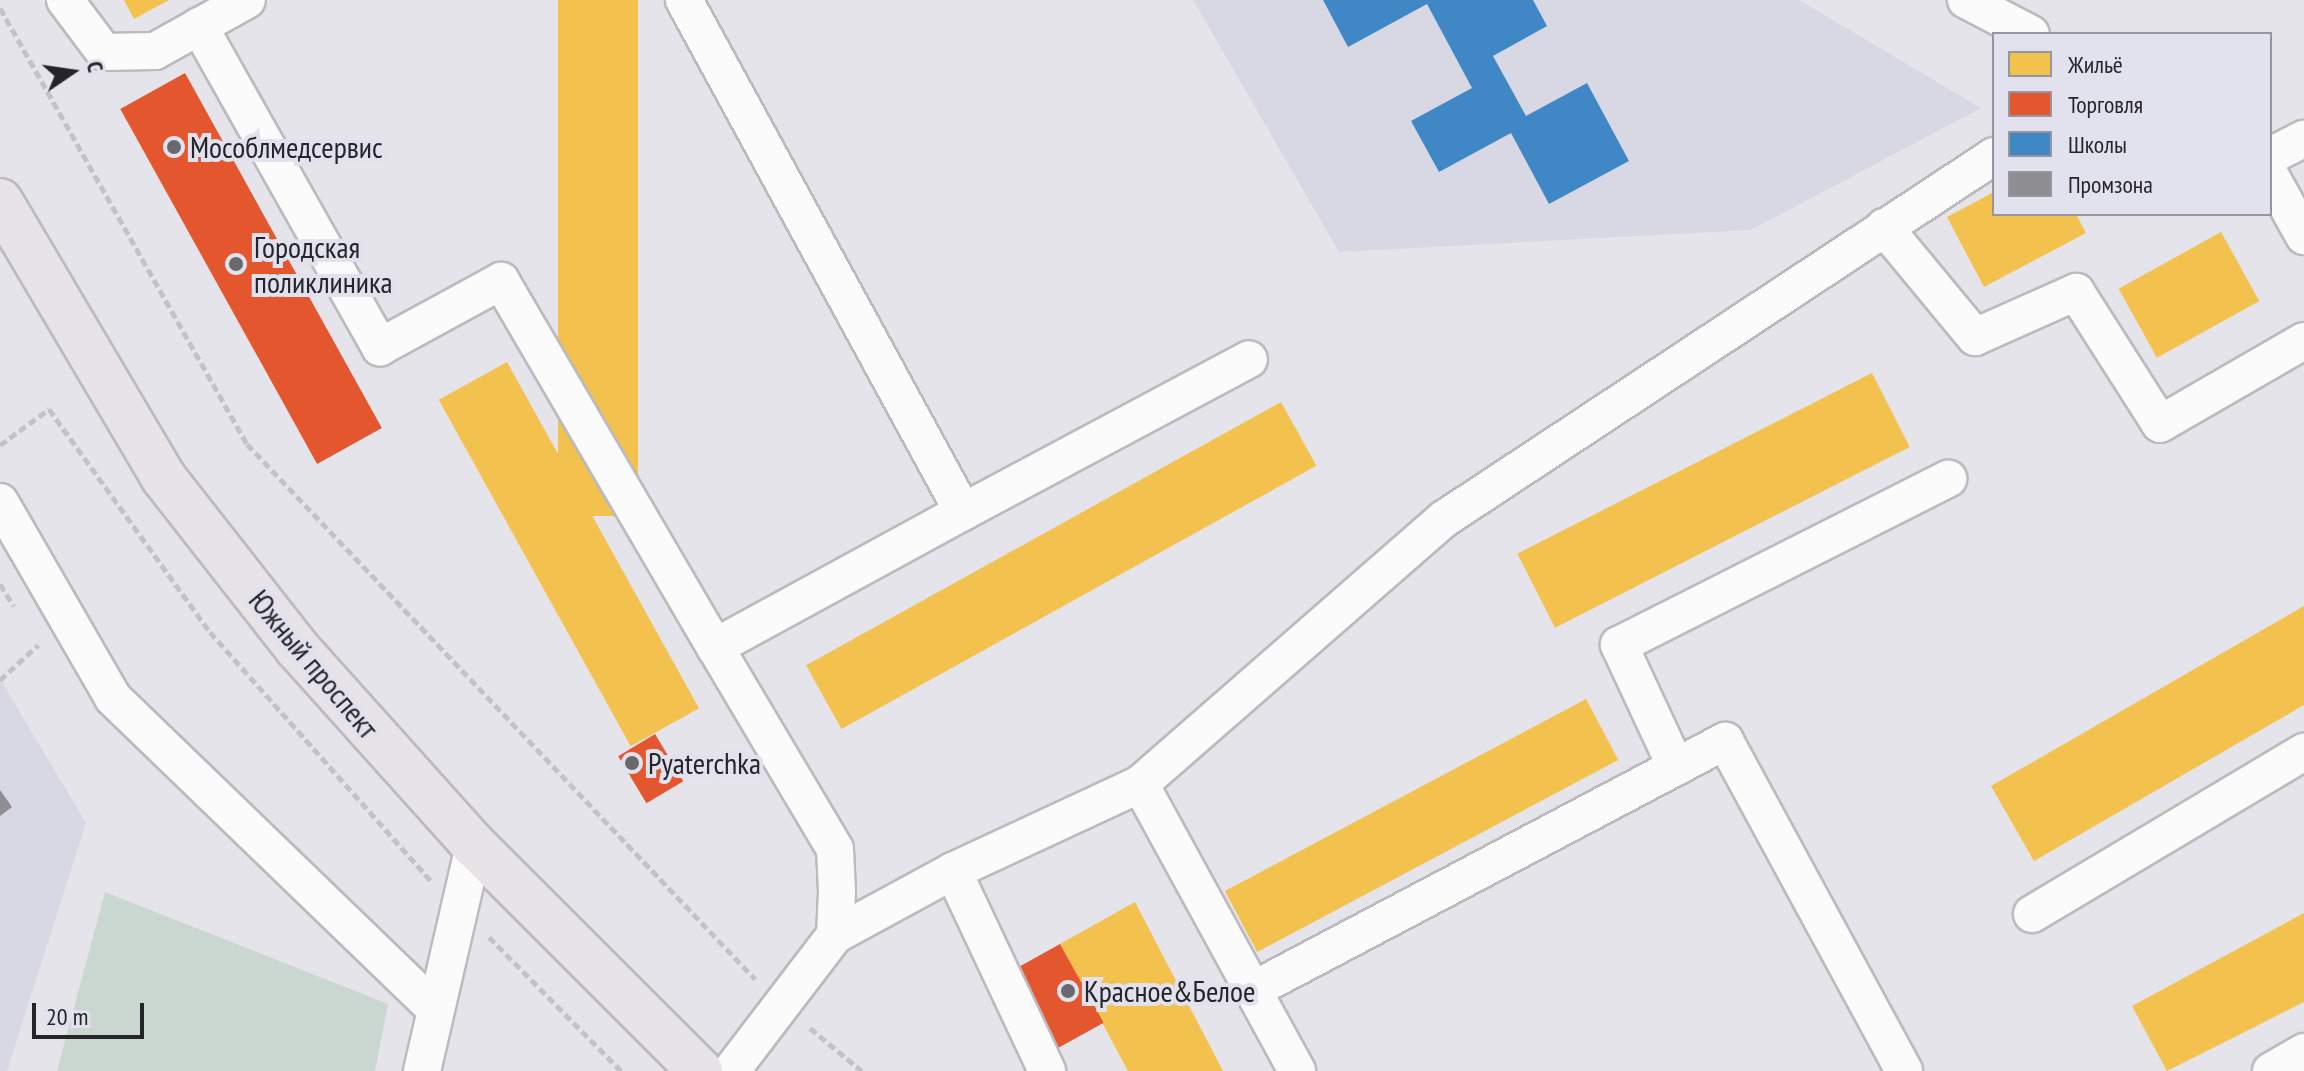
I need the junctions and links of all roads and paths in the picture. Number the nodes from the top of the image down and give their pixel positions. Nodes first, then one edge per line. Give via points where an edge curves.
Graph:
1 (65, 0) edge
2 (247, 0) edge
3 (684, 0) edge
4 (1966, 0) edge
5 (0, 8) edge
6 (199, 26) junction
7 (2027, 32) edge
8 (2304, 139) edge
9 (2272, 155) edge
10 (1992, 157) edge
11 (2272, 179) edge
12 (0, 201) edge
13 (1884, 227) junction
14 (2304, 236) edge
15 (2303, 343) edge
16 (1249, 359) dead end
17 (0, 445) edge
18 (1948, 479) dead end
19 (0, 502) edge
20 (963, 512) junction
21 (0, 584) edge
22 (16, 610) dead end
23 (32, 636) dead end
24 (715, 647) junction
25 (0, 680) edge
26 (2304, 752) edge
27 (1676, 767) junction
28 (1140, 784) junction
29 (474, 845) junction
30 (953, 871) junction
31 (461, 908) junction
32 (2032, 914) dead end
33 (835, 935) junction
34 (1253, 990) junction
35 (780, 1004) junction
36 (434, 1008) junction
37 (2304, 1052) edge
38 (1890, 1066) edge
39 (422, 1071) edge
40 (621, 1071) edge
41 (700, 1071) edge
42 (731, 1071) edge
43 (862, 1071) edge
44 (1047, 1071) edge
45 (1297, 1071) edge
46 (2271, 1071) edge

1 - 6 lane via 104,52 155,51
2 - 6 lane
3 - 20 lane
4 - 7 lane
5 - 35 path via 247,444
6 - 24 lane via 380,347 501,281
8 - 9 lane
10 - 13 lane
11 - 14 lane
12 - 29 main road, Южный проспект via 163,477 297,648
13 - 15 lane via 1975,337 2076,292 2160,424
13 - 28 lane via 1444,519
16 - 20 lane
17 - 31 path via 49,409 210,632 400,853
18 - 27 lane via 1619,645
19 - 36 lane via 113,698
20 - 24 lane
21 - 22 path
23 - 25 path via 40,649
24 - 33 lane via 835,849
26 - 32 lane
27 - 34 lane
27 - 38 lane via 1725,741
28 - 30 lane
28 - 34 lane
29 - 31 lane
29 - 41 main road, Южный проспект
30 - 33 lane
30 - 44 lane
31 - 36 lane
31 - 40 path
33 - 35 lane
34 - 45 lane
35 - 42 lane
35 - 43 path
36 - 39 lane
37 - 46 lane

